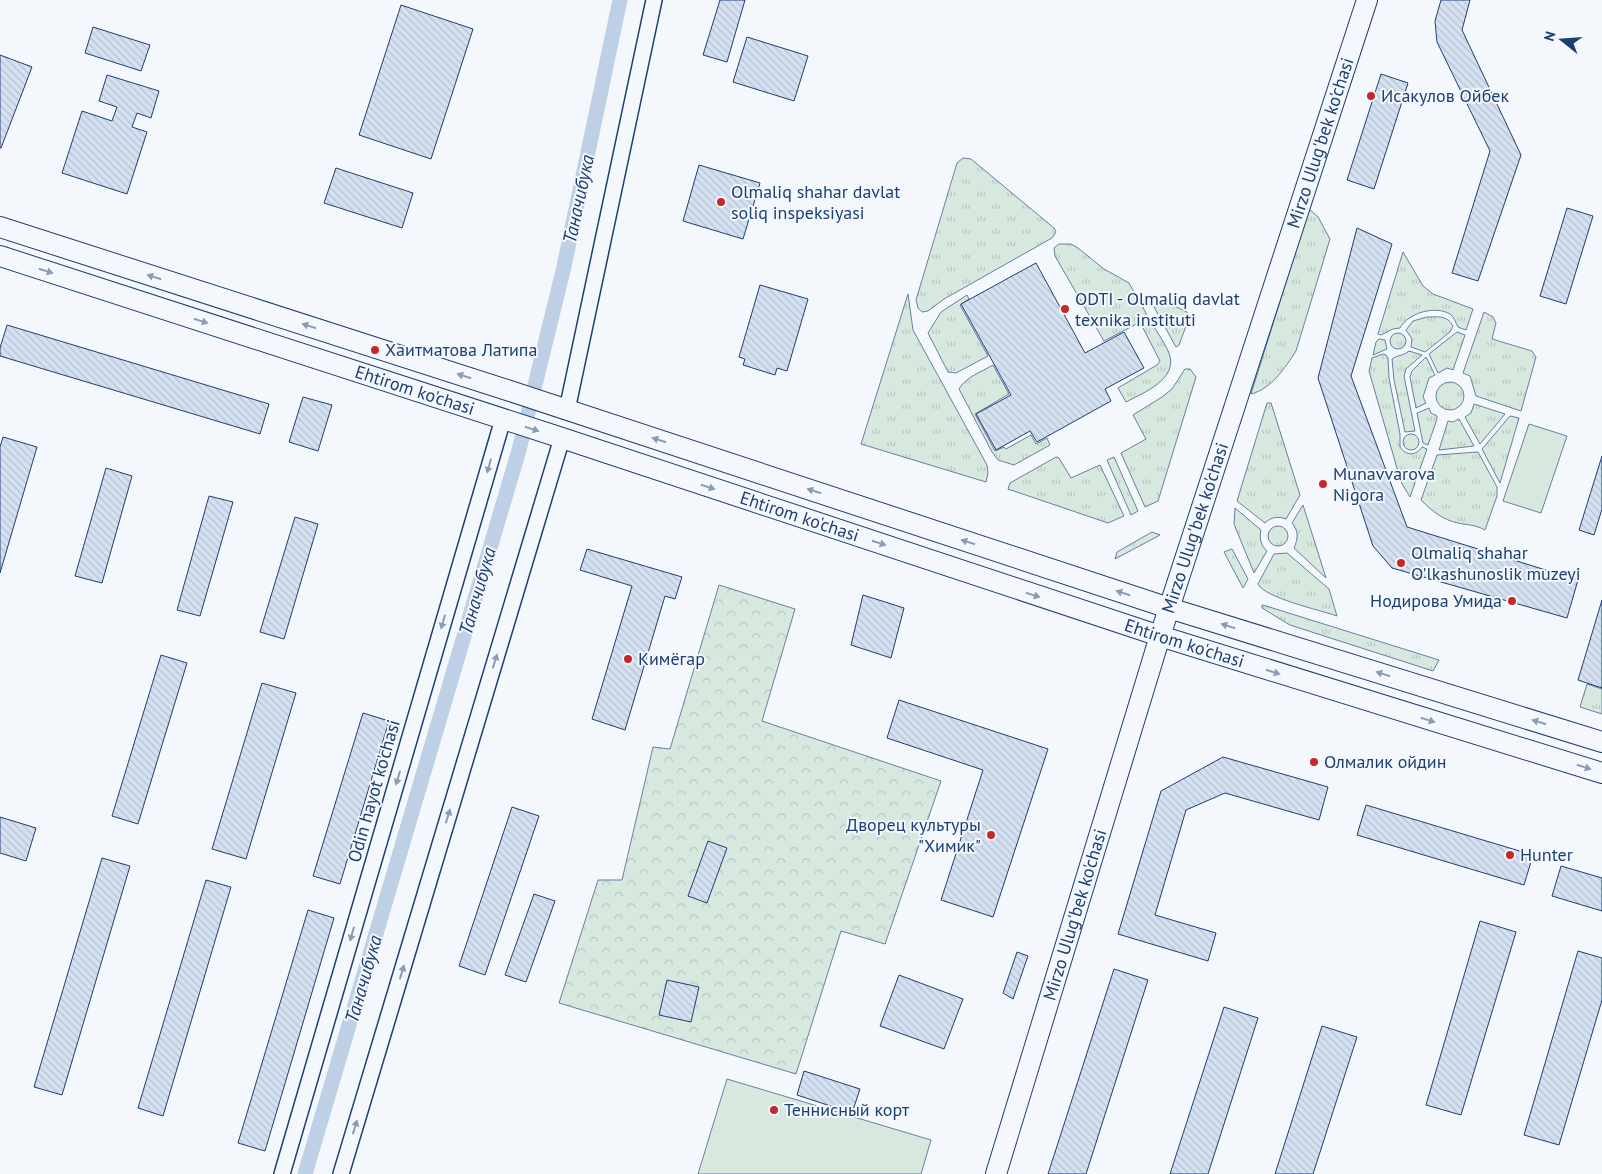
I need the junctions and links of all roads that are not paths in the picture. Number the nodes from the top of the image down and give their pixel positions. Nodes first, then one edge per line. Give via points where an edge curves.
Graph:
1 (654, 0) edge
2 (1367, 0) edge
3 (0, 227) edge
4 (0, 256) edge
5 (562, 409) junction
6 (503, 419) junction
7 (562, 438) junction
8 (1169, 608) junction
9 (1160, 636) junction
10 (1602, 742) edge
11 (1602, 773) edge
12 (282, 1174) edge
13 (341, 1174) edge
14 (996, 1174) edge

1 - 5 street
2 - 8 main road, Mirzo Ulug'bek ko'chasi
5 -> 3 main road, Ehtirom ko'chasi
4 -> 6 main road, Ehtirom ko'chasi
8 -> 5 main road, Ehtirom ko'chasi
6 -> 7 main road, Ehtirom ko'chasi
6 -> 12 street, Odin hayot ko'chasi
7 -> 9 main road, Ehtirom ko'chasi
13 -> 7 street
8 - 9 main road, Mirzo Ulug'bek ko'chasi
10 -> 8 main road, Ehtirom ko'chasi
9 -> 11 main road, Ehtirom ko'chasi
9 - 14 main road, Mirzo Ulug'bek ko'chasi

